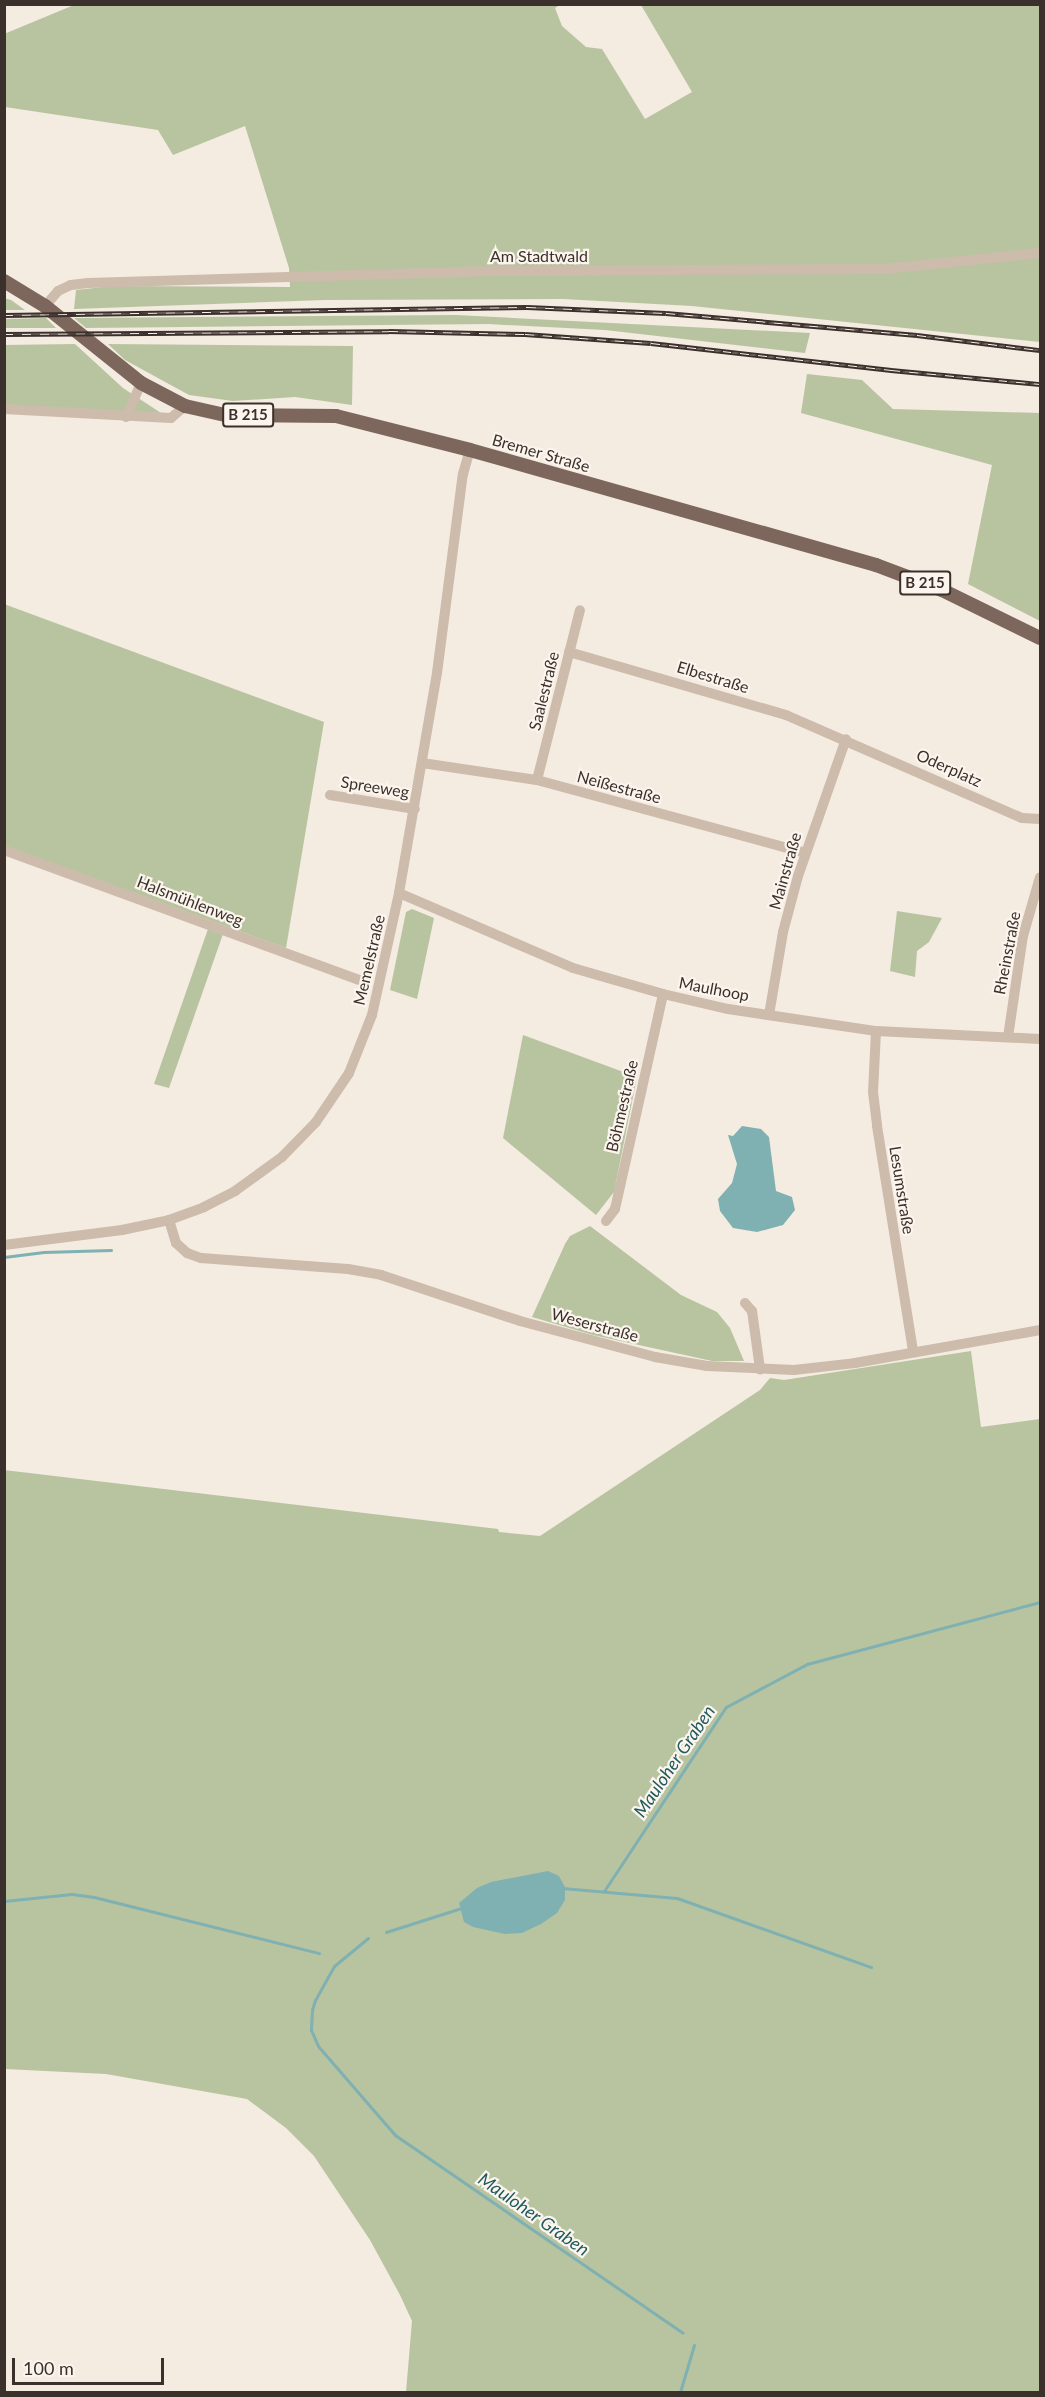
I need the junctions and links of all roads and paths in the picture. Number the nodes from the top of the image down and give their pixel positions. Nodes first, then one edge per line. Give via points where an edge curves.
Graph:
1 (1041, 253) edge
2 (4, 281) edge
3 (45, 306) junction
4 (141, 383) junction
5 (184, 406) junction
6 (4, 409) edge
7 (126, 417) junction
8 (470, 450) junction
9 (580, 610) dead end
10 (1041, 638) edge
11 (570, 652) junction
12 (846, 739) junction
13 (422, 763) junction
14 (537, 780) junction
15 (330, 795) dead end
16 (415, 809) junction
17 (1041, 819) edge
18 (4, 850) edge
19 (805, 852) junction
20 (1041, 877) edge
21 (399, 893) junction
22 (365, 981) dead end
23 (663, 994) junction
24 (769, 1015) junction
25 (876, 1030) junction
26 (1008, 1037) junction
27 (1041, 1039) edge
28 (169, 1220) junction
29 (606, 1221) dead end
30 (4, 1245) edge
31 (745, 1303) dead end
32 (1041, 1330) edge
33 (913, 1352) junction
34 (760, 1369) junction

1 - 3 street, Am Stadtwald via 884,269 486,271 88,283 58,291
2 - 3 main road, B 215
3 - 4 main road, Bremer Straße / B 215
4 - 5 main road, Bremer Straße / B 215
4 - 7 street
5 - 7 street via 171,418
5 - 8 main road, Bremer Straße / B 215 via 225,415 336,416
6 - 7 street
8 - 10 main road, Bremer Straße / B 215 via 876,565 942,590
8 - 13 street, Memelstraße via 463,474
9 - 11 street, Saalestraße
11 - 12 street, Elbestraße via 786,715
11 - 14 street, Saalestraße
12 - 17 street, Oderplatz via 1022,818
12 - 19 street, Mainstraße
13 - 14 street, Neißestraße
13 - 16 street, Memelstraße
14 - 19 street, Neißestraße
15 - 16 street, Spreeweg
16 - 21 street, Memelstraße
18 - 22 street, Halsmühlenweg
19 - 24 street, Mainstraße via 783,933
20 - 26 street, Rheinstraße via 1023,936
21 - 23 street, Maulhoop via 573,968
21 - 28 street, Memelstraße via 372,1015 362,1045 333,1098 297,1142 266,1170 236,1191
23 - 24 street, Maulhoop
23 - 29 street, Böhmestraße via 615,1209
24 - 25 street, Maulhoop
25 - 26 street, Maulhoop
25 - 33 street, Lesumstraße via 873,1092
26 - 27 street, Maulhoop
28 - 30 street, Memelstraße
28 - 34 street, Weserstraße via 176,1243 201,1258 381,1275 520,1321 655,1356 707,1366
31 - 34 street via 752,1311
32 - 33 street, Weserstraße
33 - 34 street, Weserstraße via 794,1370

